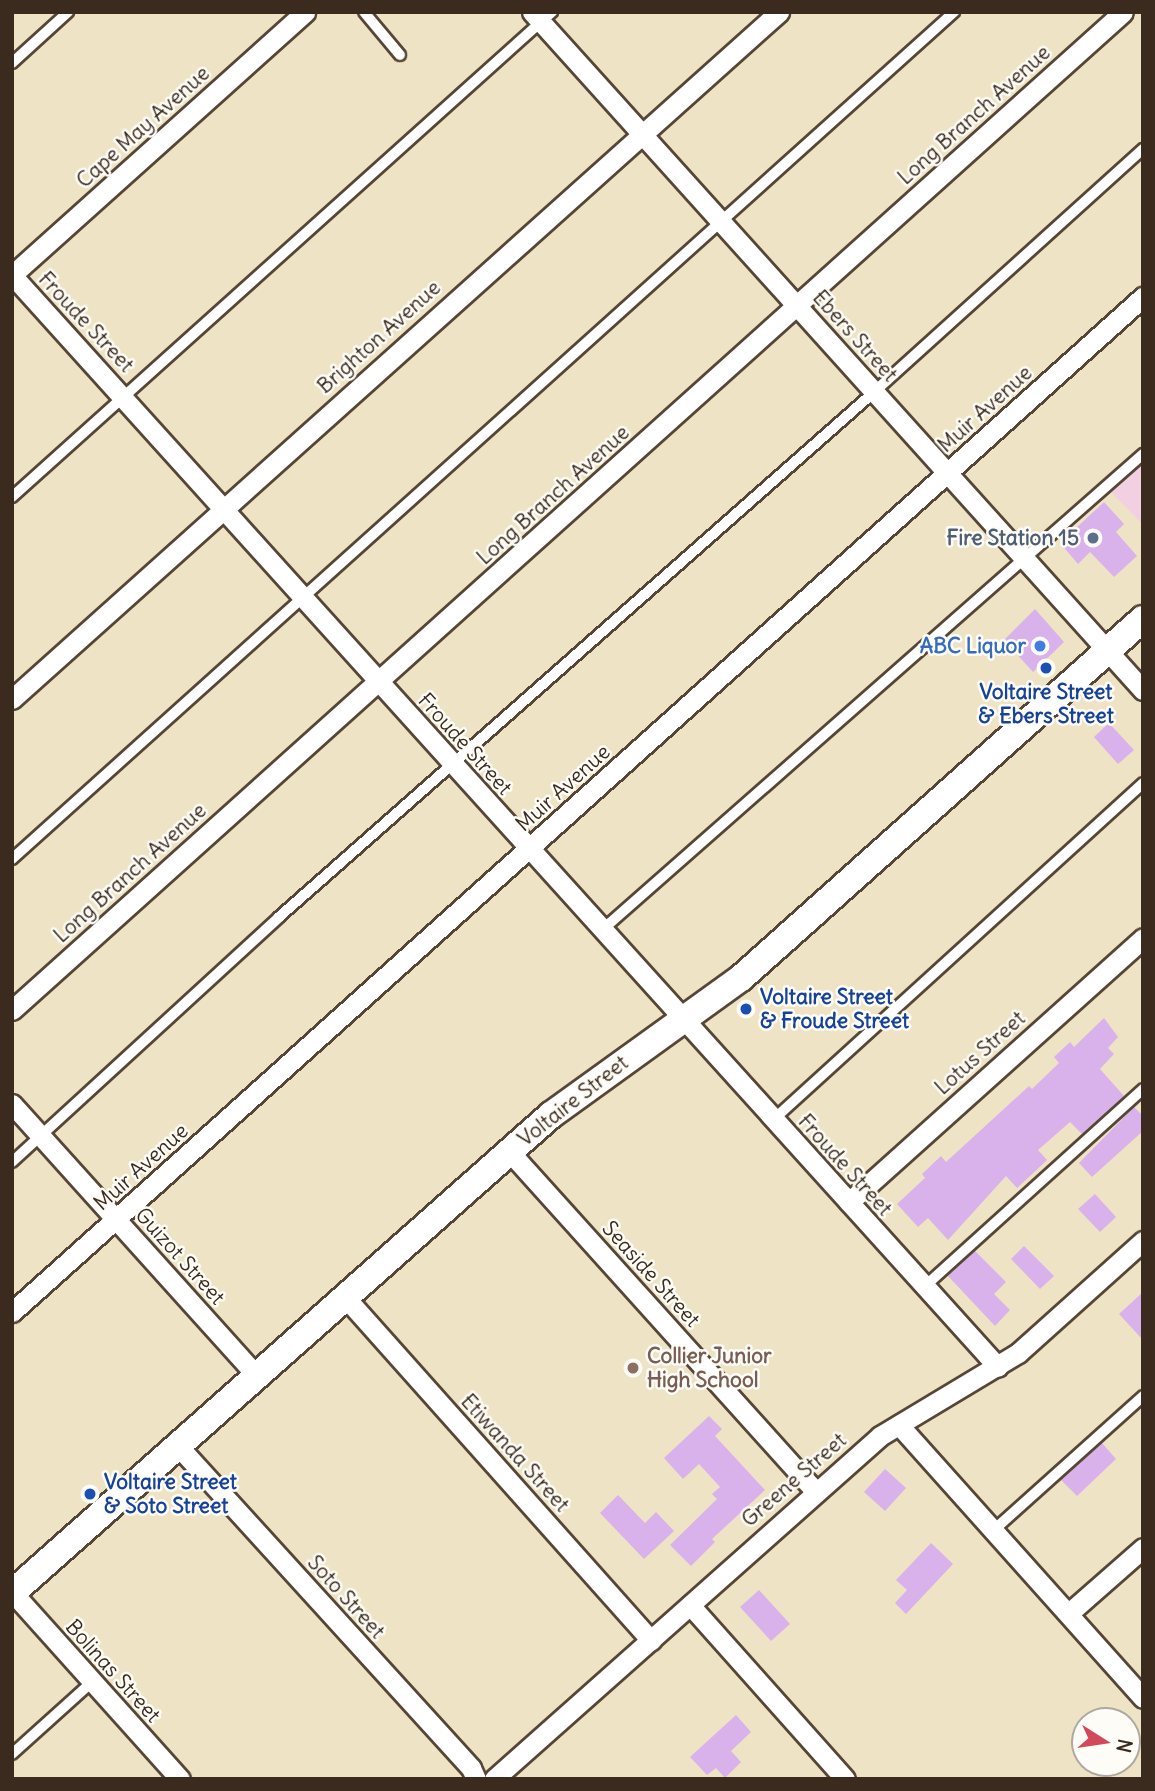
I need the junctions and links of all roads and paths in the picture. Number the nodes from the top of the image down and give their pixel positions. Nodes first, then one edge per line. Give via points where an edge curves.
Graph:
1 (68, 12) edge
2 (305, 12) edge
3 (364, 12) edge
4 (779, 12) edge
5 (954, 12) edge
6 (1123, 12) edge
7 (542, 15) edge
8 (400, 55) dead end
9 (12, 63) edge
10 (643, 134) junction
11 (1143, 149) edge
12 (723, 221) junction
13 (12, 275) edge
14 (1143, 297) edge
15 (797, 306) junction
16 (874, 392) junction
17 (124, 396) junction
18 (1143, 454) edge
19 (947, 474) junction
20 (12, 497) edge
21 (222, 508) junction
22 (1025, 560) junction
23 (303, 598) junction
24 (1143, 619) edge
25 (1107, 652) junction
26 (378, 681) junction
27 (1143, 690) edge
28 (12, 699) edge
29 (454, 765) junction
30 (1143, 783) edge
31 (529, 850) junction
32 (12, 859) edge
33 (601, 931) junction
34 (1143, 937) edge
35 (12, 1010) edge
36 (686, 1020) junction
37 (1143, 1089) edge
38 (12, 1104) edge
39 (774, 1119) junction
40 (41, 1136) junction
41 (509, 1151) junction
42 (12, 1162) edge
43 (849, 1202) junction
44 (116, 1219) junction
45 (1143, 1241) edge
46 (924, 1287) junction
47 (345, 1297) junction
48 (12, 1312) edge
49 (998, 1367) junction
50 (257, 1376) junction
51 (1143, 1396) edge
52 (899, 1425) junction
53 (179, 1447) junction
54 (815, 1491) junction
55 (995, 1530) junction
56 (1143, 1548) edge
57 (13, 1593) edge
58 (690, 1605) junction
59 (1069, 1614) junction
60 (651, 1640) junction
61 (92, 1682) junction
62 (1143, 1698) edge
63 (12, 1754) edge
64 (180, 1779) edge
65 (477, 1779) edge
66 (494, 1779) edge
67 (845, 1779) edge

1 - 9 lane
2 - 13 street, Cape May Avenue
3 - 8 lane
4 - 10 street, Brighton Avenue
5 - 12 lane
6 - 15 street, Long Branch Avenue
7 - 10 street, Ebers Street
7 - 17 lane
10 - 12 street, Ebers Street
10 - 21 street, Brighton Avenue
11 - 16 lane
12 - 15 street, Ebers Street
12 - 23 lane
13 - 17 street, Froude Street
14 - 19 street, Muir Avenue
15 - 16 street, Ebers Street
15 - 26 street, Long Branch Avenue
16 - 19 street, Ebers Street
16 - 29 lane
17 - 20 lane
17 - 21 street, Froude Street
18 - 22 lane
19 - 22 street, Ebers Street
19 - 31 street, Muir Avenue
21 - 23 street, Froude Street
21 - 28 street, Brighton Avenue
22 - 25 street, Ebers Street
22 - 33 lane
23 - 26 street, Froude Street
23 - 32 lane
24 - 25 main road, Voltaire Street
25 - 27 street, Ebers Street
25 - 36 main road, Voltaire Street via 812,918
26 - 29 street, Froude Street
26 - 35 street, Long Branch Avenue
29 - 31 street, Froude Street
29 - 40 lane via 279,916
30 - 39 lane
31 - 33 street, Froude Street
31 - 44 street, Muir Avenue
33 - 36 street, Froude Street
34 - 43 street, Lotus Street
36 - 39 street, Froude Street
36 - 41 main road, Voltaire Street via 578,1093
37 - 46 lane
38 - 40 street, Guizot Street
39 - 43 street, Froude Street
40 - 42 lane
40 - 44 street, Guizot Street
41 - 47 main road, Voltaire Street
41 - 54 street, Seaside Street
43 - 46 street, Froude Street
44 - 48 street, Muir Avenue
44 - 50 street, Guizot Street
45 - 49 street, Greene Street
46 - 49 street, Froude Street
47 - 50 main road, Voltaire Street
47 - 60 street, Etiwanda Street
49 - 52 street, Greene Street
50 - 53 main road, Voltaire Street
51 - 55 lane
52 - 54 street, Greene Street
52 - 55 street
53 - 57 main road, Voltaire Street
53 - 65 street, Soto Street
54 - 58 street, Greene Street
55 - 59 street
56 - 59 street
57 - 61 street, Bolinas Street
58 - 60 street, Greene Street
58 - 67 street
59 - 62 street
60 - 66 street, Greene Street
61 - 63 lane
61 - 64 street, Bolinas Street

